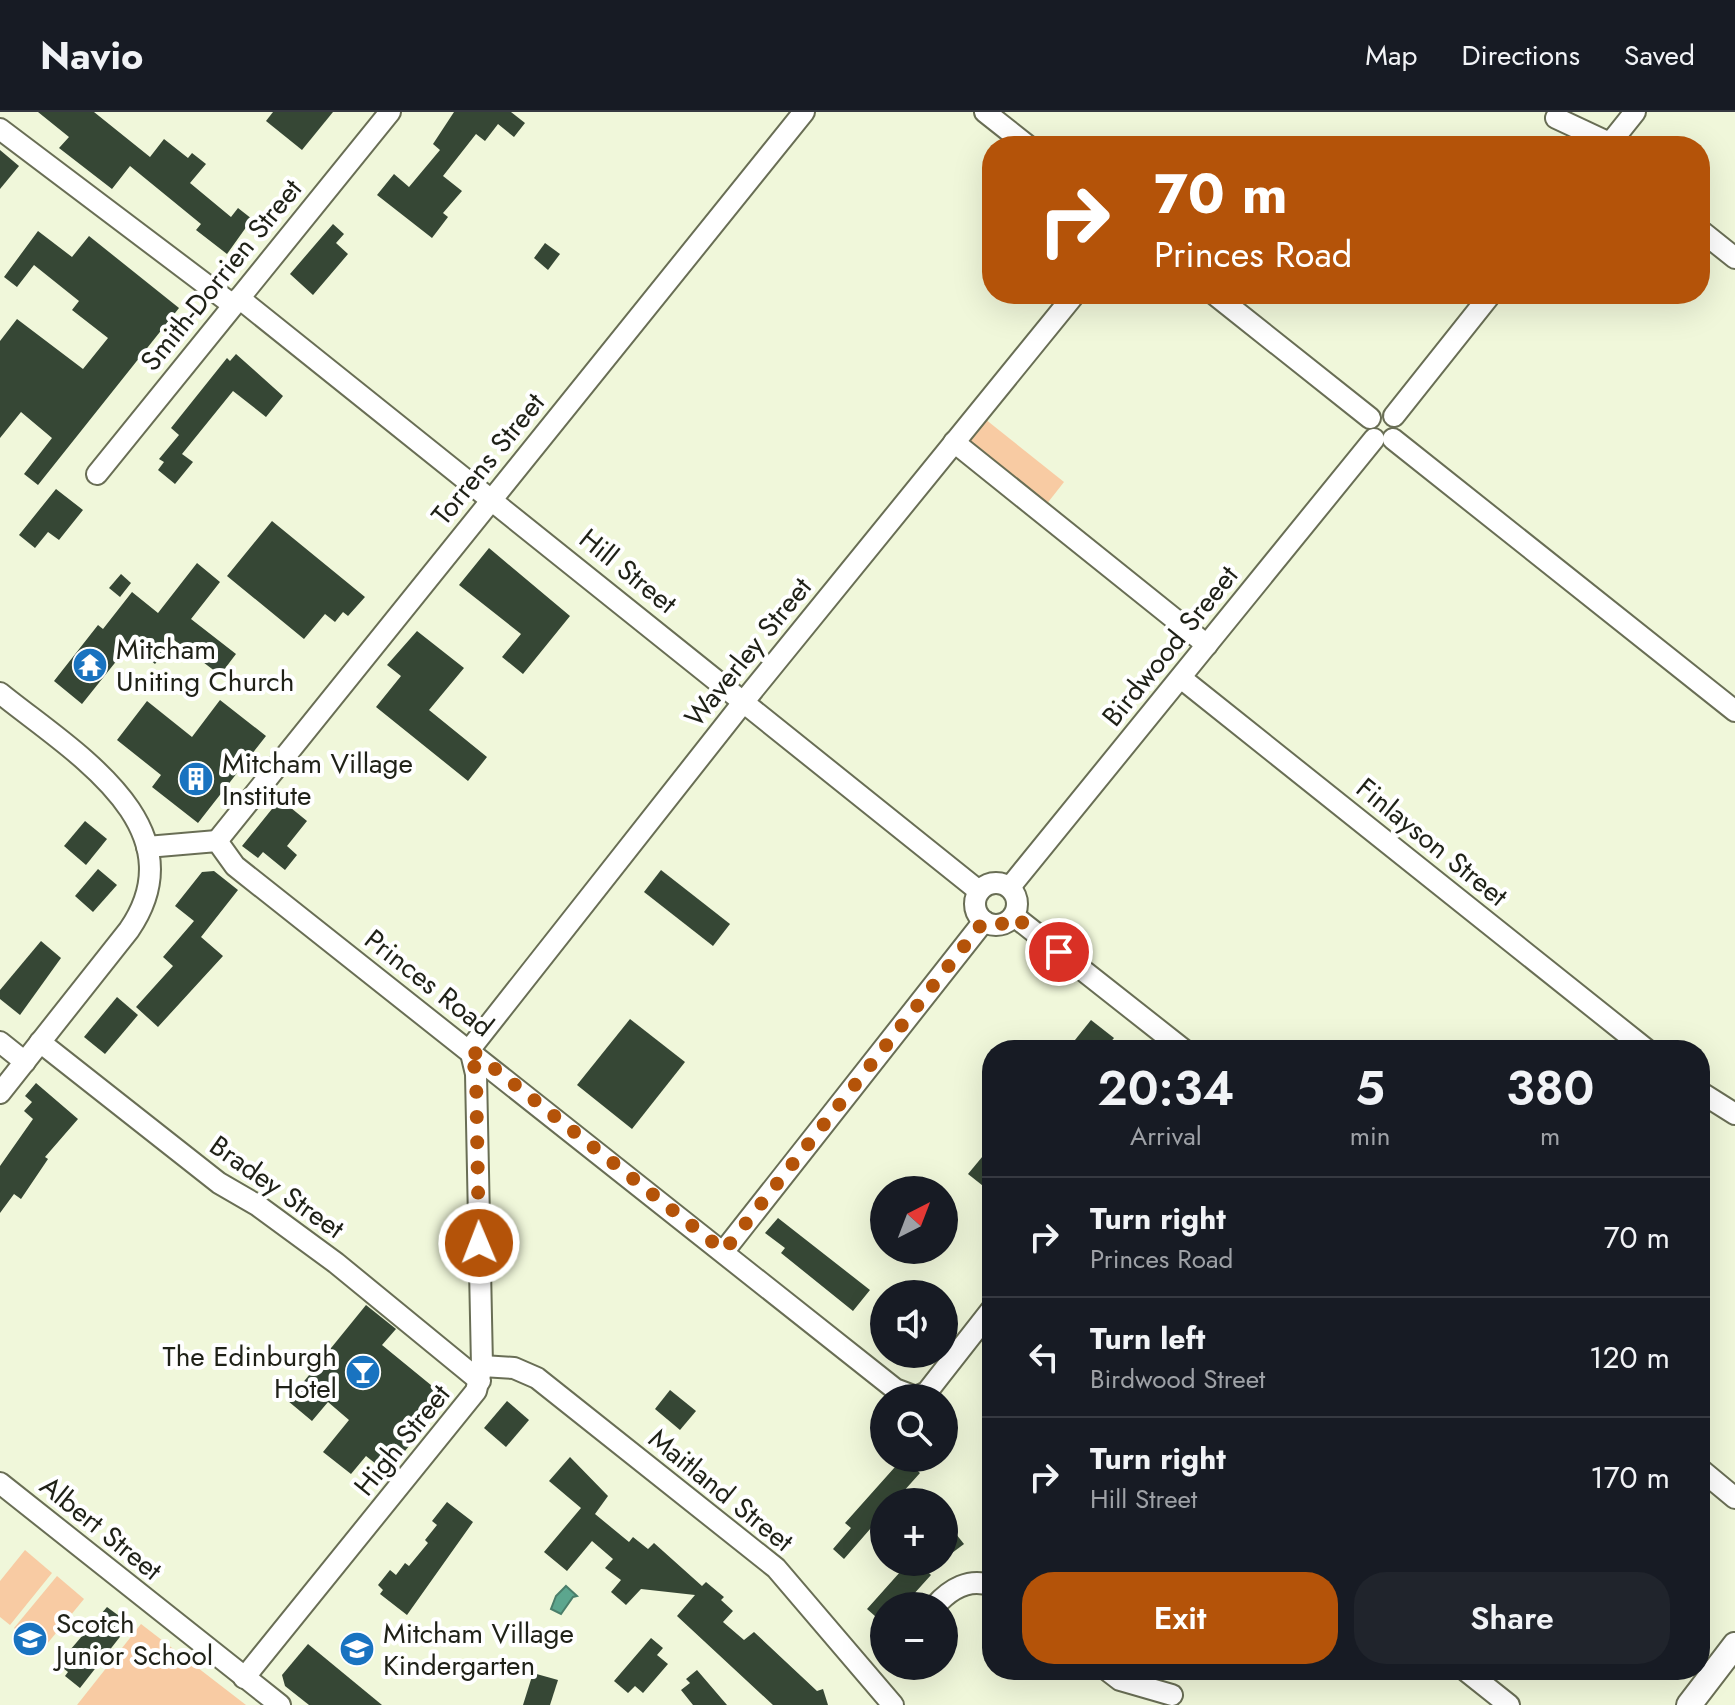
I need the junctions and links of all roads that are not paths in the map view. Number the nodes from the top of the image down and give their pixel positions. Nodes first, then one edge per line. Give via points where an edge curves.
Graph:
1 (390, 112) edge
2 (804, 112) edge
3 (985, 112) edge
4 (1635, 112) edge
5 (1552, 115) edge
6 (0, 129) edge
7 (1015, 136) edge
8 (1587, 136) edge
9 (1609, 136) edge
10 (1710, 238) edge
11 (1735, 258) edge
12 (236, 302) junction
13 (1067, 304) edge
14 (1226, 304) edge
15 (1483, 304) edge
16 (1379, 432) junction
17 (954, 442) junction
18 (97, 474) dead end
19 (492, 499) junction
20 (1207, 645) junction
21 (1181, 678) junction
22 (0, 693) edge
23 (745, 700) junction
24 (1735, 711) edge
25 (217, 841) junction
26 (147, 847) junction
27 (1010, 887) junction
28 (979, 891) junction
29 (1014, 916) junction
30 (984, 921) junction
31 (1171, 1040) edge
32 (1634, 1040) edge
33 (0, 1042) edge
34 (40, 1042) junction
35 (470, 1049) junction
36 (25, 1062) junction
37 (0, 1093) edge
38 (1710, 1098) edge
39 (1735, 1114) edge
40 (724, 1251) junction
41 (982, 1327) edge
42 (481, 1374) junction
43 (889, 1384) edge
44 (934, 1384) edge
45 (1710, 1477) edge
46 (0, 1483) edge
47 (1735, 1498) edge
48 (982, 1585) edge
49 (951, 1592) edge
50 (1735, 1645) edge
51 (870, 1665) edge
52 (1710, 1677) edge
53 (244, 1678) junction
54 (881, 1680) edge
55 (1120, 1680) edge
56 (1478, 1680) edge
57 (1708, 1680) edge
58 (1172, 1695) dead end
59 (1689, 1704) edge
60 (280, 1705) edge
61 (893, 1705) edge
62 (1509, 1705) edge

1 - 12 street, Smith-Dorrien Street
2 - 19 street, Torrens Street
3 - 7 street
4 - 9 street
5 - 8 street
6 - 12 street, Hill Street
10 - 11 street
12 - 18 street, Smith-Dorrien Street
12 - 19 street, Hill Street
13 - 17 street, Waverley Street
14 - 16 street
15 - 16 street via 1394,416 1381,411
16 - 20 street, Birdwood Sreeet
16 - 24 street
17 - 20 street
17 - 23 street, Waverley Street
19 - 23 street, Hill Street
19 - 25 street, Torrens Street
20 - 21 street, Birdwood Sreeet
21 - 27 street, Birdwood Sreeet
21 - 32 street, Finlayson Street
22 - 26 street via 121,794 140,821
23 - 28 street, Hill Street
23 - 35 street, Waverley Street
25 - 26 street
25 - 35 street, Princes Road via 235,866
26 - 34 street via 145,906
27 - 28 street via 990,883
27 - 29 street via 1018,904
28 - 30 street via 977,912
29 - 30 street via 1004,924
29 - 31 street
30 - 40 street
33 - 36 street
34 - 36 street
34 - 42 street, Bradey Street via 219,1183 257,1205
35 - 40 street, Princes Road
35 - 42 street, High Street via 476,1074
36 - 37 street
38 - 39 street
40 - 43 street, Princes Road
41 - 44 street
42 - 51 street, Maitland Street via 514,1368 537,1378 776,1568
42 - 53 street, High Street via 472,1401
45 - 47 street
46 - 53 street, Albert Street
48 - 49 street via 970,1583
50 - 52 main road
53 - 60 street, Albert Street
54 - 61 street, Maitland Street
55 - 58 street
56 - 62 street
57 - 59 main road

